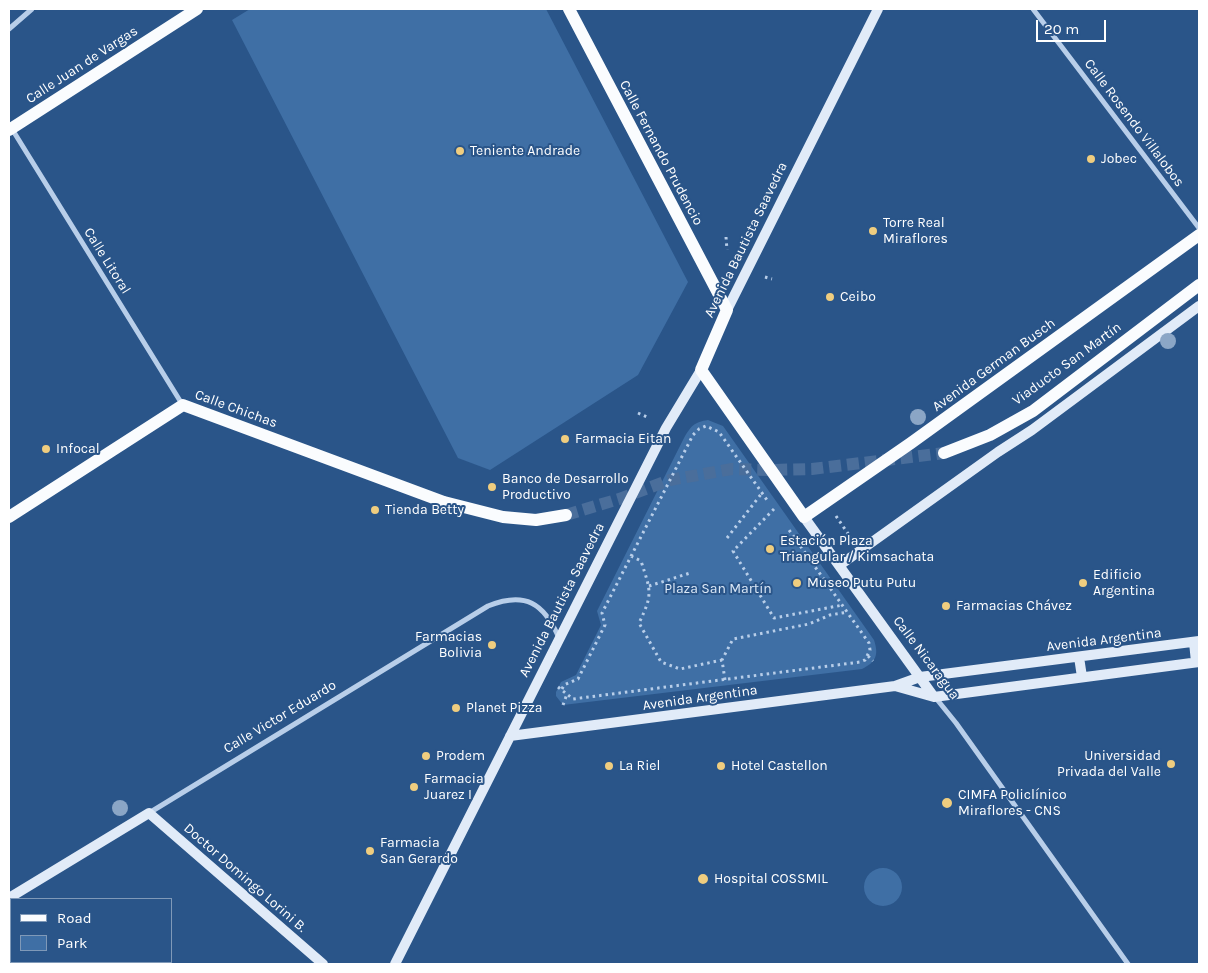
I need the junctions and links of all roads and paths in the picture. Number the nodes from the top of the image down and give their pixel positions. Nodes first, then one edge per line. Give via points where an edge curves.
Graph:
1 (32, 9) edge
2 (197, 9) edge
3 (569, 9) edge
4 (878, 9) edge
5 (1033, 9) edge
6 (9, 29) edge
7 (10, 129) edge
8 (1199, 228) edge
9 (1199, 236) edge
10 (726, 237) dead end
11 (727, 250) dead end
12 (765, 277) dead end
13 (772, 279) dead end
14 (1199, 285) edge
15 (1199, 306) edge
16 (727, 310) junction
17 (700, 370) junction
18 (183, 405) junction
19 (638, 413) dead end
20 (647, 417) dead end
21 (708, 420) dead end
22 (706, 426) junction
23 (684, 438) dead end
24 (690, 441) junction
25 (944, 453) tunnel mouth
26 (762, 493) junction
27 (834, 514) dead end
28 (566, 515) tunnel mouth
29 (9, 517) edge
30 (804, 517) junction
31 (786, 525) dead end
32 (726, 538) dead end
33 (856, 544) dead end
34 (631, 556) junction
35 (840, 566) junction
36 (690, 573) dead end
37 (649, 586) junction
38 (843, 605) junction
39 (848, 612) junction
40 (559, 638) junction
41 (1197, 642) edge
42 (868, 656) junction
43 (1079, 657) junction
44 (722, 660) junction
45 (873, 661) dead end
46 (1198, 662) edge
47 (920, 677) junction
48 (1082, 677) junction
49 (725, 680) junction
50 (895, 686) junction
51 (567, 694) junction
52 (934, 696) junction
53 (563, 704) dead end
54 (510, 736) junction
55 (148, 813) junction
56 (9, 898) edge
57 (323, 964) edge
58 (395, 964) edge
59 (1128, 964) edge

1 - 6 street
2 - 7 main road, Calle Juan de Vargas
3 - 16 main road, Calle Fernando Prudencio
4 - 16 main road, Avenida Bautista Saavedra
5 - 8 street, Calle Rosendo Villalobos
7 - 18 street, Calle Litoral
9 - 30 main road, Avenida German Busch
10 - 11 path
12 - 13 path
14 - 25 main road, Viaducto San Martín via 1033,411 990,435
15 - 35 main road
16 - 17 main road, Avenida Bautista Saavedra
17 - 30 main road, Calle Nicaragua
17 - 40 main road, Avenida Bautista Saavedra via 666,428
18 - 28 main road, Calle Chichas via 444,502 503,517 536,520
18 - 29 main road, Calle Chichas
19 - 20 path
21 - 22 path
22 - 24 path via 699,429
22 - 26 path via 718,432
23 - 24 path
24 - 34 path
26 - 32 path
26 - 38 path via 774,510 733,551 774,618
27 - 33 path
30 - 35 main road, Calle Nicaragua
31 - 38 path
34 - 37 path via 641,561
34 - 51 path via 602,613 605,625 578,678 560,688
35 - 47 main road, Calle Nicaragua
36 - 37 path
37 - 44 path via 649,602 639,623 661,662 680,669
38 - 39 path
39 - 42 path via 870,643
39 - 44 path via 809,624 733,639
40 - 54 main road, Avenida Bautista Saavedra
40 - 55 street, Calle Victor Eduardo via 553,623 541,609 524,600 505,600 488,606
41 - 43 main road, Avenida Argentina
41 - 46 main road
42 - 45 path
42 - 49 path via 860,662
43 - 47 main road, Avenida Argentina
43 - 48 main road
44 - 49 path
46 - 48 main road, Avenida Argentina
47 - 50 main road, Avenida Argentina
47 - 52 main road, Calle Nicaragua
48 - 52 main road, Avenida Argentina
49 - 51 path via 573,699
50 - 52 main road, Avenida Argentina
50 - 54 main road, Avenida Argentina
51 - 53 path
52 - 59 street, Calle Nicaragua
54 - 58 main road, Avenida Bautista Saavedra
55 - 56 main road, Calle Victor Eduardo
55 - 57 main road, Doctor Domingo Lorini B.

